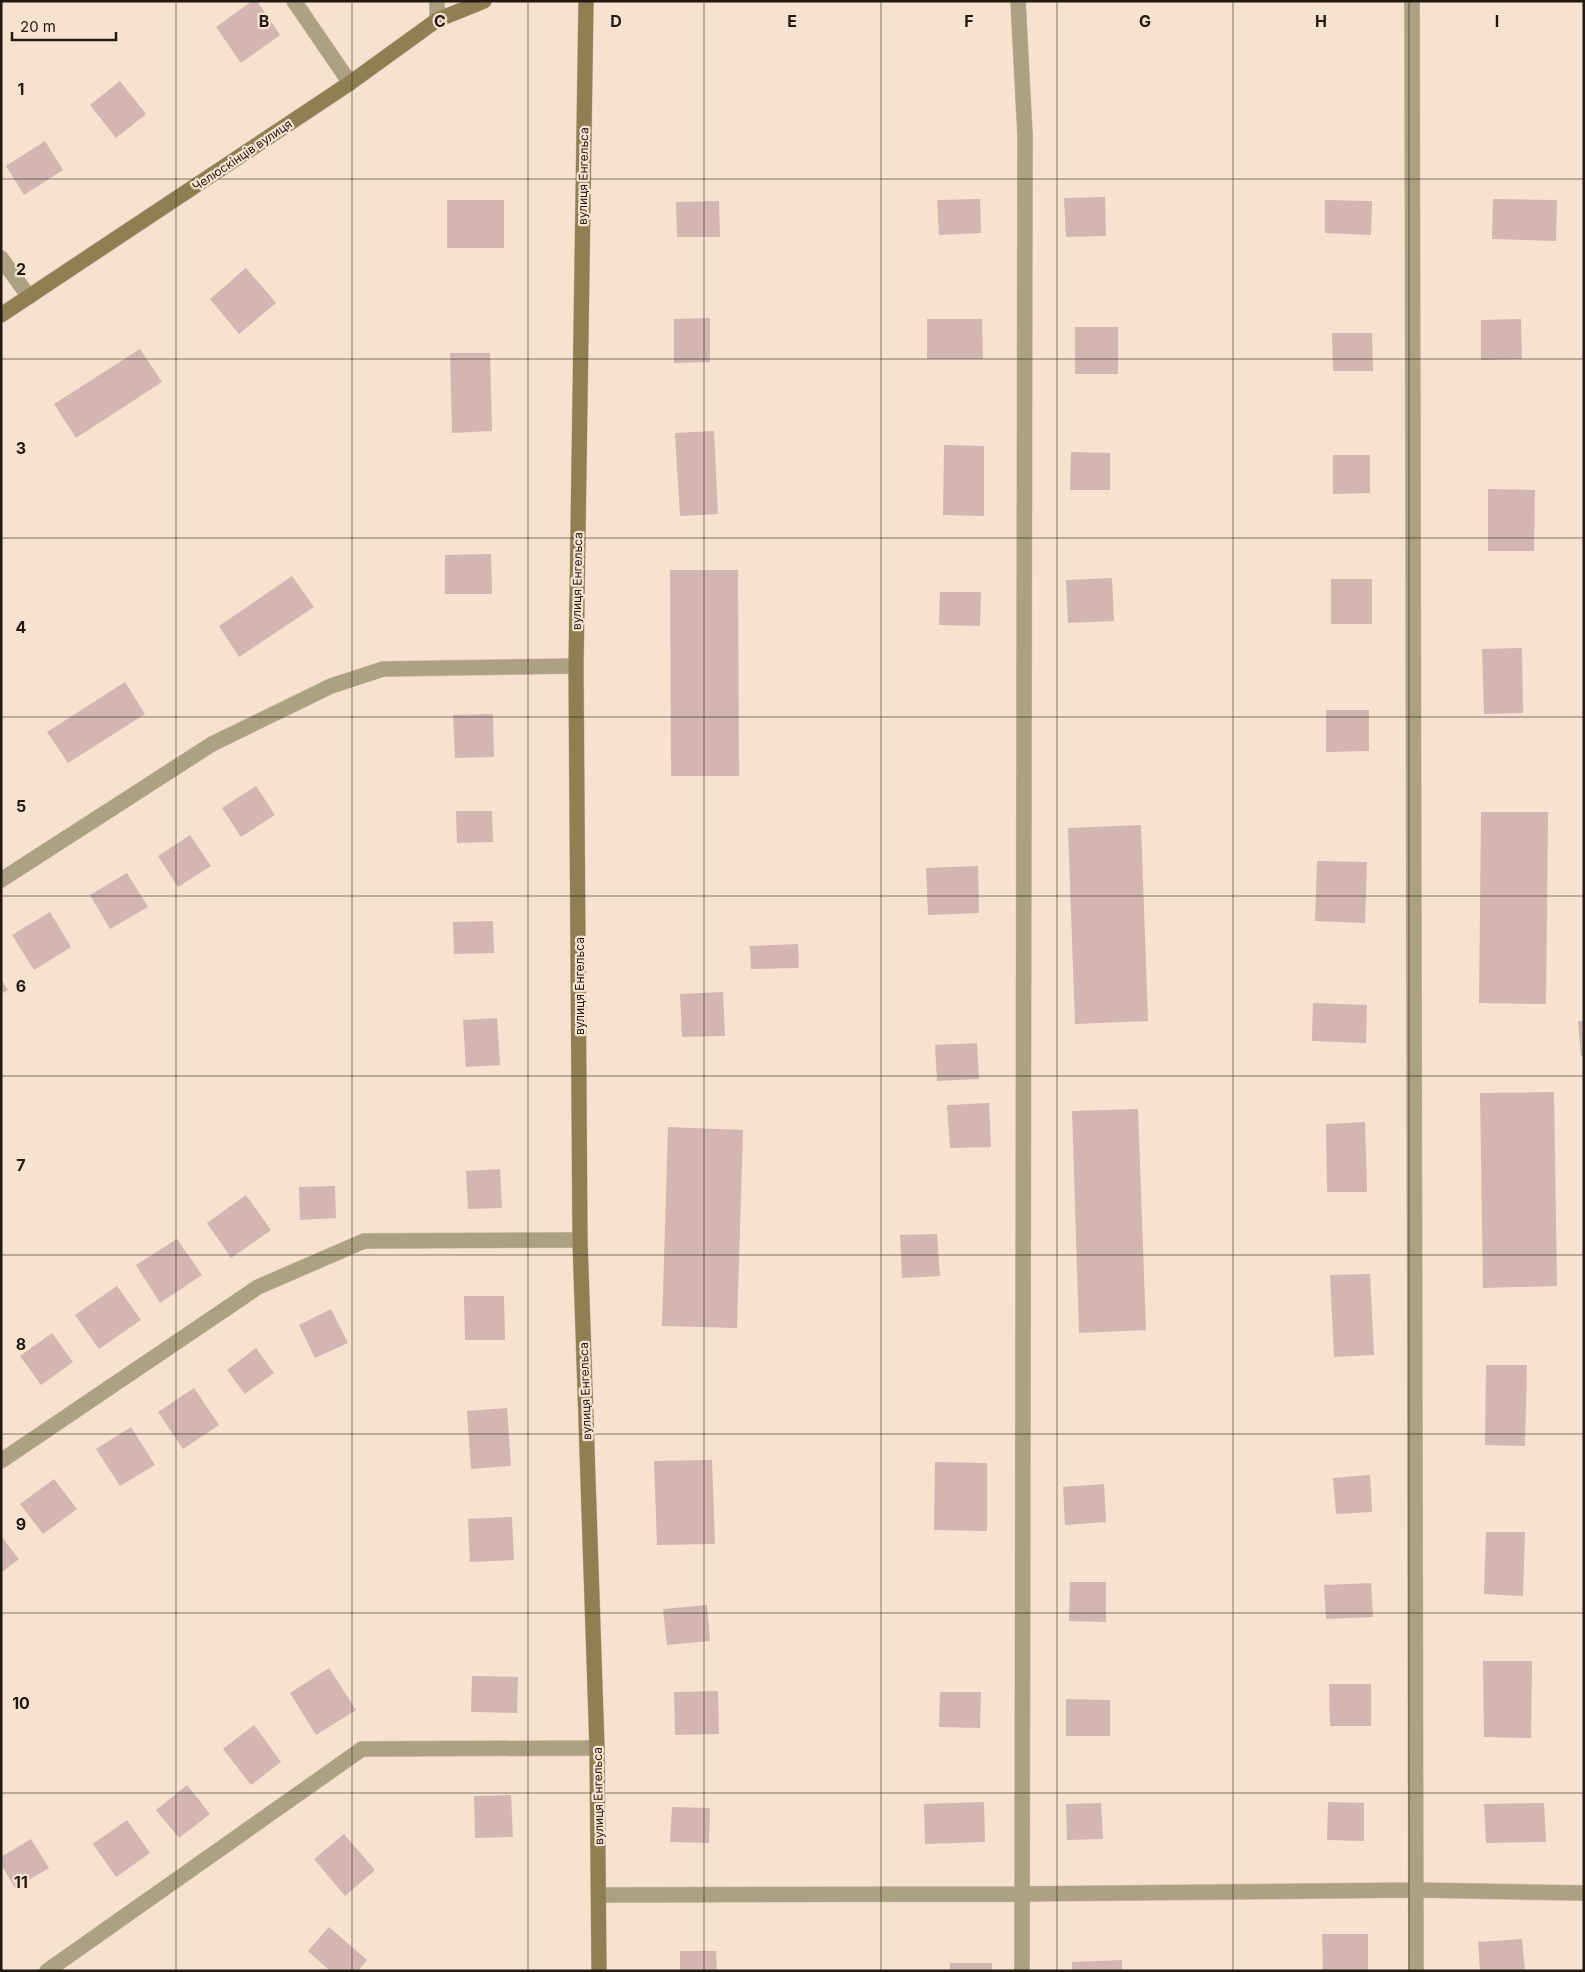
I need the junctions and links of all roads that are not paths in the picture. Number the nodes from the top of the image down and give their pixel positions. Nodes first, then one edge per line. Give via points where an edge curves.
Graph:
1 (294, 1) edge
2 (437, 1) edge
3 (484, 1) edge
4 (586, 1) edge
5 (1018, 1) edge
6 (1412, 1) edge
7 (438, 20) junction
8 (350, 84) junction
9 (1, 258) edge
10 (29, 297) junction
11 (1, 315) edge
12 (576, 666) junction
13 (1, 880) edge
14 (580, 1240) junction
15 (1, 1461) edge
16 (597, 1748) junction
17 (1415, 1890) junction
18 (1584, 1893) edge
19 (600, 1894) junction
20 (1021, 1894) junction
21 (47, 1971) edge
22 (599, 1971) edge
23 (1022, 1971) edge
24 (1416, 1971) edge

1 - 8 street
2 - 7 street
3 - 7 street, Челюскінців вулиця
4 - 12 street, вулиця Енгельса
5 - 20 street via 1024,135
6 - 17 street
7 - 8 street, Челюскінців вулиця
8 - 10 street, Челюскінців вулиця
9 - 10 street
10 - 11 street, Челюскінців вулиця
12 - 13 street via 383,669 331,686 212,744
12 - 14 street, вулиця Енгельса
14 - 15 street via 364,1241 258,1287
14 - 16 street, вулиця Енгельса
16 - 19 street, вулиця Енгельса
16 - 21 street via 362,1749
17 - 18 street
17 - 20 street
17 - 24 street
19 - 20 street
19 - 22 street, вулиця Енгельса
20 - 23 street

